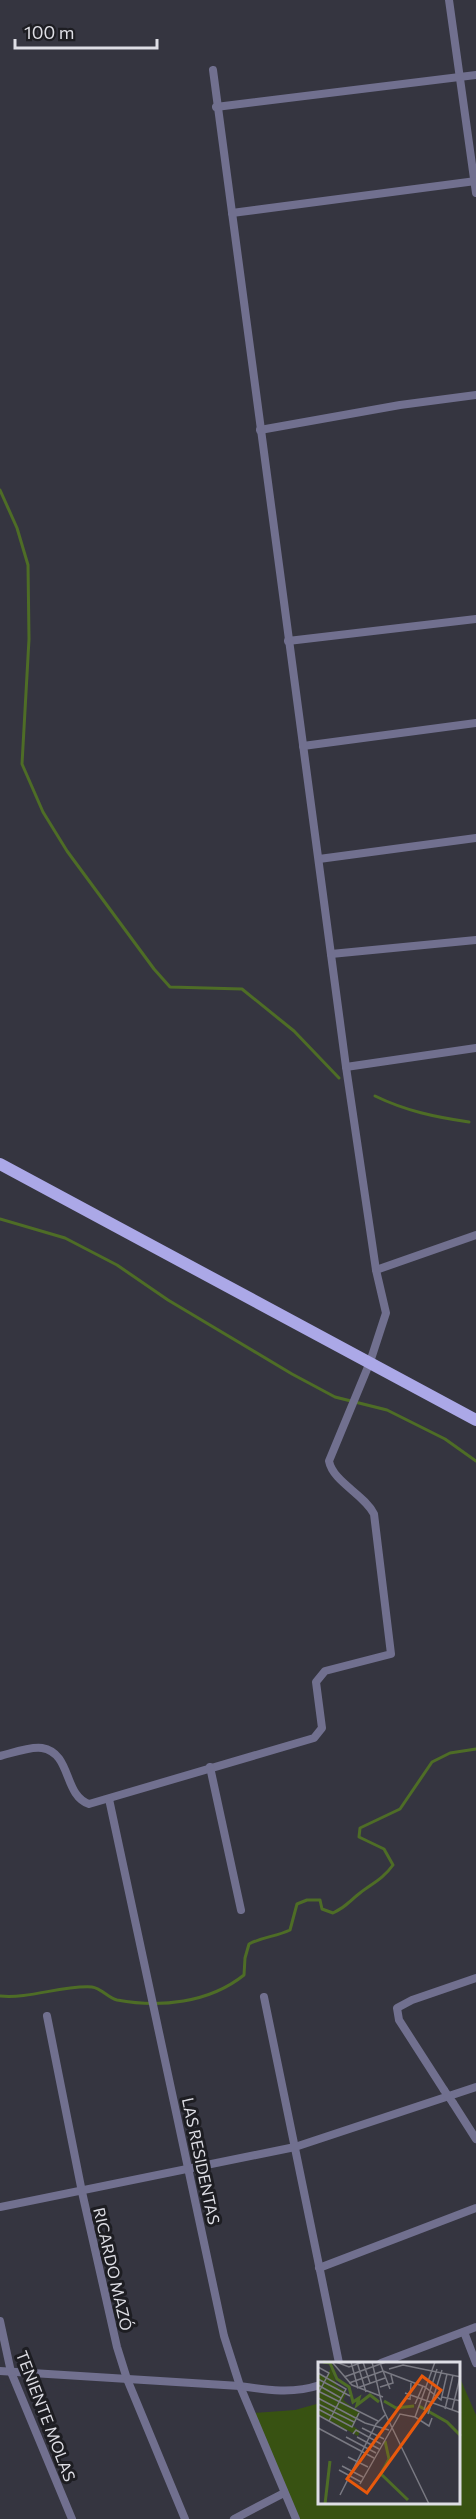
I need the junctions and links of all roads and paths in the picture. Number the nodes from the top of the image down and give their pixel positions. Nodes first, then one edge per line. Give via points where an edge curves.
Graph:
1 (449, 0) edge
2 (213, 70) dead end
3 (476, 75) edge
4 (460, 78) junction
5 (216, 107) junction
6 (475, 181) edge
7 (476, 193) edge
8 (232, 213) junction
9 (476, 395) edge
10 (260, 430) junction
11 (476, 619) edge
12 (288, 641) junction
13 (476, 723) edge
14 (303, 746) junction
15 (476, 838) edge
16 (319, 859) junction
17 (476, 940) edge
18 (331, 954) junction
19 (476, 1048) edge
20 (346, 1067) junction
21 (0, 1164) edge
22 (476, 1234) edge
23 (376, 1270) junction
24 (370, 1362) junction
25 (476, 1420) edge
26 (0, 1756) edge
27 (210, 1767) junction
28 (109, 1798) junction
29 (241, 1910) dead end
30 (476, 1978) edge
31 (264, 1997) dead end
32 (47, 2016) dead end
33 (476, 2087) edge
34 (476, 2139) edge
35 (295, 2147) junction
36 (189, 2169) junction
37 (82, 2192) junction
38 (0, 2207) edge
39 (476, 2208) edge
40 (319, 2268) junction
41 (0, 2321) edge
42 (476, 2327) edge
43 (465, 2332) junction
44 (339, 2362) edge
45 (384, 2362) edge
46 (476, 2363) edge
47 (0, 2371) edge
48 (11, 2372) junction
49 (127, 2379) junction
50 (240, 2386) junction
51 (318, 2386) edge
52 (285, 2493) junction
53 (72, 2519) edge
54 (185, 2519) edge
55 (234, 2519) edge
56 (296, 2519) edge

1 - 4 street
2 - 5 street
3 - 4 street
4 - 5 street
4 - 6 street
5 - 8 street
6 - 7 street
6 - 8 street
8 - 10 street
9 - 10 street
10 - 12 street
11 - 12 street
12 - 14 street
13 - 14 street
14 - 16 street
15 - 16 street
16 - 18 street
17 - 18 street
18 - 20 street
19 - 20 street
20 - 23 street
21 - 24 main road
22 - 23 street
23 - 24 street via 386,1313
24 - 25 main road
24 - 27 street via 329,1461 330,1469 369,1504 374,1515 391,1654 325,1671 316,1682 322,1728 314,1738
26 - 28 street via 42,1748 56,1754 80,1801 89,1804
27 - 28 street
27 - 29 street
28 - 36 street, LAS RESIDENTAS
30 - 34 street, bridge via 397,2008 399,2020
31 - 35 street
32 - 37 street, RICARDO MAZÓ
33 - 35 street
35 - 36 street
35 - 40 street
36 - 37 street
36 - 50 street, LAS RESIDENTAS via 224,2336
37 - 38 street
37 - 49 street, RICARDO MAZÓ
39 - 40 street
40 - 44 street
41 - 48 street, TENIENTE MOLAS
42 - 43 street
43 - 45 street
43 - 46 street
47 - 48 street
48 - 49 street
48 - 53 street, TENIENTE MOLAS
49 - 50 street
49 - 54 street, RICARDO MAZÓ
50 - 51 street via 278,2391
50 - 52 street, LAS RESIDENTAS
52 - 55 street
52 - 56 street, LAS RESIDENTAS

